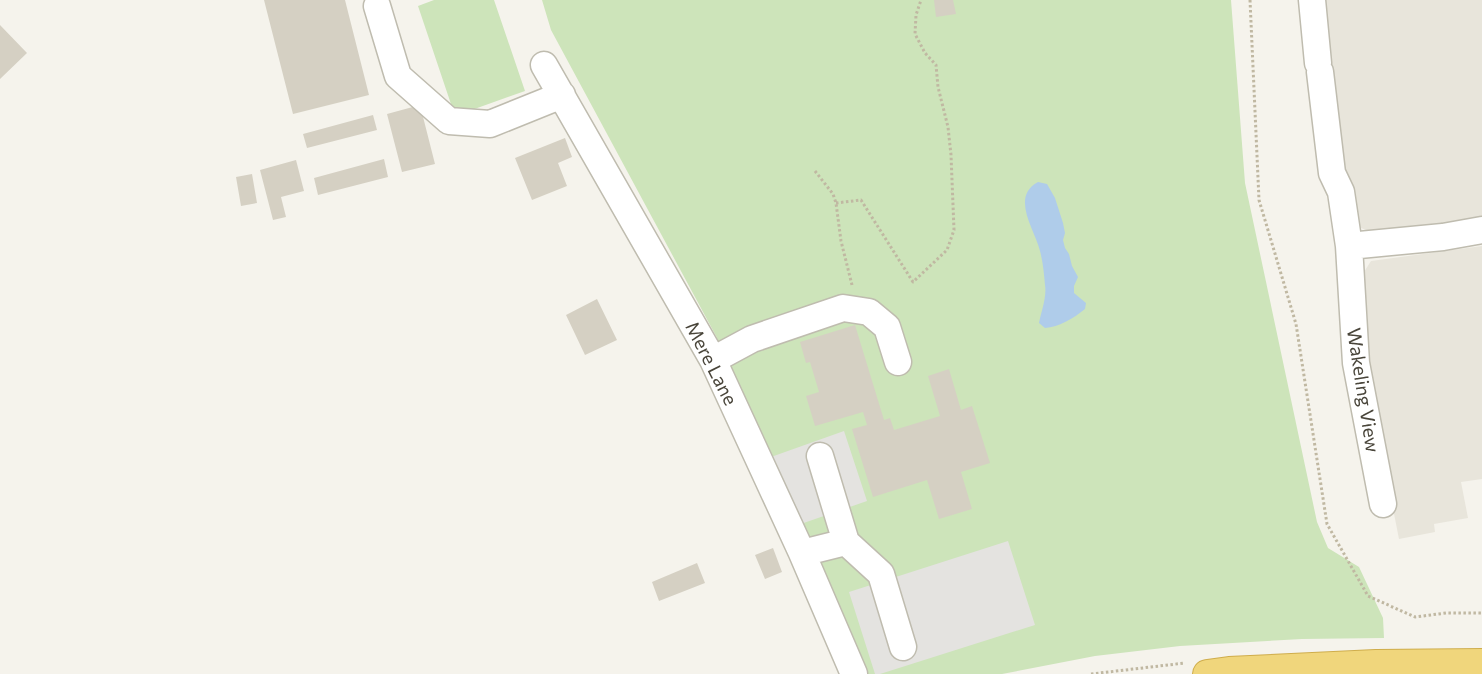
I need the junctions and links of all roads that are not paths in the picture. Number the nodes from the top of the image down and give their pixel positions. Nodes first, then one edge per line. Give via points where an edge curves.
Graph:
1 (1312, 0) edge
2 (377, 6) dead end
3 (544, 65) dead end
4 (562, 96) junction
5 (1482, 230) edge
6 (1349, 246) junction
7 (713, 360) junction
8 (898, 362) dead end
9 (820, 456) dead end
10 (1383, 504) dead end
11 (846, 542) junction
12 (802, 553) junction
13 (903, 647) dead end
14 (1482, 663) edge
15 (1376, 669) edge
16 (854, 674) edge
17 (1207, 674) edge

1 - 6 street, Wakeling View via 1332,173 1341,192
2 - 4 street via 398,76 449,121 490,124
3 - 4 street, Mere Lane
4 - 7 street, Mere Lane
5 - 6 street
6 - 10 street, Wakeling View via 1356,363
7 - 8 street via 752,339 843,308 869,312 887,327
7 - 12 street, Mere Lane
9 - 11 street
11 - 12 street
11 - 13 street via 881,574
12 - 16 street, Mere Lane
14 - 15 highway
15 - 17 highway

